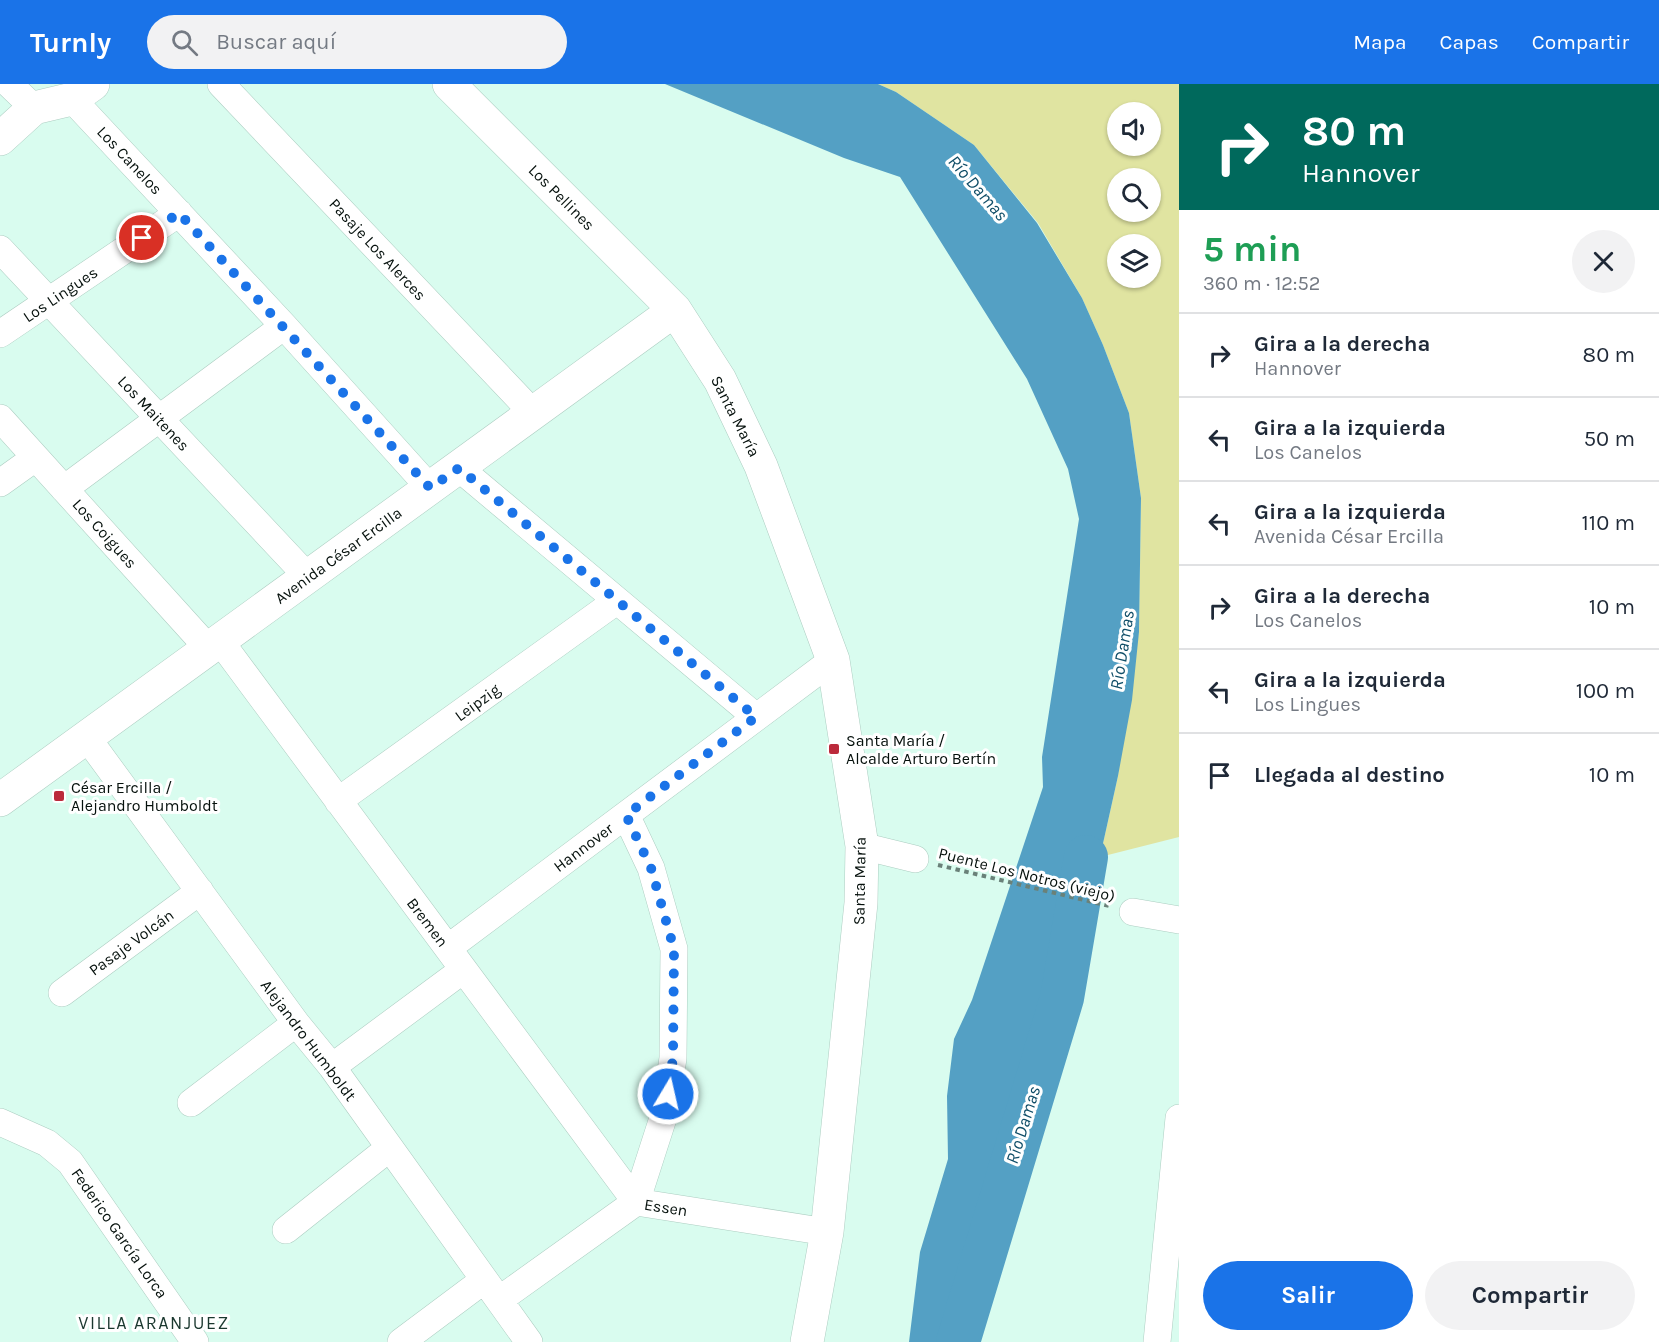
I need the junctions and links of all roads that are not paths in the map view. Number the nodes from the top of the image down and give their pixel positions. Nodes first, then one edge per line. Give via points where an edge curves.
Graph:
1 (9, 84) edge
2 (222, 84) edge
3 (448, 84) edge
4 (83, 91) edge
5 (34, 108) junction
6 (0, 139) edge
7 (179, 213) junction
8 (0, 249) edge
9 (49, 301) junction
10 (675, 310) junction
11 (284, 326) junction
12 (0, 334) edge
13 (534, 414) junction
14 (0, 418) edge
15 (160, 419) junction
16 (35, 458) junction
17 (459, 468) junction
18 (0, 483) edge
19 (430, 488) junction
20 (64, 489) junction
21 (308, 577) junction
22 (615, 602) junction
23 (214, 645) junction
24 (834, 660) junction
25 (756, 717) junction
26 (88, 739) junction
27 (0, 800) edge
28 (338, 801) junction
29 (626, 815) junction
30 (862, 846) junction
31 (915, 859) road end
32 (200, 891) junction
33 (1133, 912) road end
34 (1179, 920) edge
35 (455, 959) junction
36 (62, 993) dead end
37 (296, 1023) junction
38 (332, 1067) junction
39 (191, 1103) dead end
40 (1179, 1118) edge
41 (0, 1122) edge
42 (388, 1149) junction
43 (636, 1202) junction
44 (286, 1230) dead end
45 (826, 1232) junction
46 (491, 1290) junction
47 (187, 1338) edge
48 (401, 1342) edge
49 (529, 1342) edge
50 (807, 1342) edge
51 (1157, 1342) edge

1 - 5 street
2 - 13 street, Pasaje Los Alerces
3 - 10 street, Los Pellines
4 - 5 street
4 - 7 street, Los Canelos
5 - 6 street
7 - 9 street, Los Lingues
7 - 11 street, Los Canelos
8 - 9 street, Los Maitenes
9 - 12 street, Los Lingues
9 - 15 street, Los Maitenes
10 - 13 street, Avenida César Ercilla
10 - 24 street, Santa María via 720,380 761,466
11 - 15 street
11 - 19 street, Los Canelos
13 - 17 street, Avenida César Ercilla
14 - 16 street, Los Coigues
15 - 20 street
15 - 21 street, Los Maitenes
16 - 18 street
16 - 20 street, Los Coigues
17 - 19 street, Avenida César Ercilla
17 - 22 street
19 - 21 street, Avenida César Ercilla
20 - 23 street, Los Coigues
21 - 23 street, Avenida César Ercilla
22 - 25 street
22 - 28 street, Leipzig
23 - 26 street, Avenida César Ercilla
23 - 28 street, Bremen
24 - 25 street, Hannover
24 - 30 street, Santa María
25 - 29 street, Hannover
26 - 27 street, Avenida César Ercilla
26 - 32 street, Alejandro Humboldt
28 - 35 street, Bremen
29 - 35 street, Hannover
29 - 43 street via 651,868 674,949 673,1058 665,1112
30 - 31 street
30 - 45 street, Santa María via 860,915
32 - 36 street, Pasaje Volcán
32 - 37 street, Alejandro Humboldt
33 - 34 street
35 - 38 street, Hannover
35 - 43 street, Bremen
37 - 38 street, Alejandro Humboldt
37 - 39 street
38 - 42 street, Alejandro Humboldt
40 - 51 street
41 - 47 street, Federico García Lorca via 46,1143 70,1161
42 - 44 street
42 - 46 street, Alejandro Humboldt
43 - 45 street, Essen
43 - 46 street, Essen
45 - 50 street, Santa María
46 - 48 street, Essen
46 - 49 street, Alejandro Humboldt

